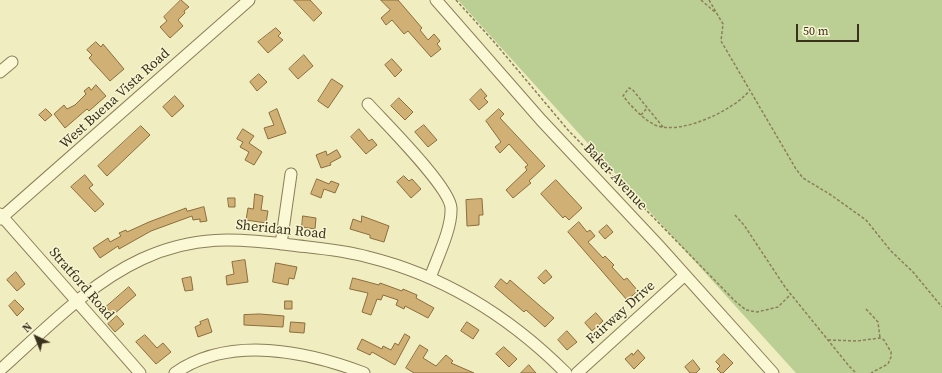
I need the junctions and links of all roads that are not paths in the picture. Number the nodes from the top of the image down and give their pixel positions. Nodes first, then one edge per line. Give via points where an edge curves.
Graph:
1 (249, 0) edge
2 (436, 0) edge
3 (12, 62) dead end
4 (0, 72) edge
5 (368, 104) dead end
6 (291, 174) dead end
7 (1, 217) edge
8 (281, 244) junction
9 (685, 275) junction
10 (430, 278) junction
11 (78, 302) junction
12 (0, 370) edge
13 (140, 373) edge
14 (175, 373) edge
15 (364, 373) edge
16 (566, 373) edge
17 (576, 373) edge
18 (773, 373) edge

1 - 7 street, West Buena Vista Road
2 - 9 street, Baker Avenue via 541,120
3 - 4 street
5 - 10 street via 433,177 450,200 451,218
6 - 8 street
7 - 11 street, Stratford Road
8 - 10 street, Sheridan Road via 367,256
8 - 11 street, Sheridan Road via 220,239 174,247 113,274
9 - 17 street, Fairway Drive
9 - 18 street, Baker Avenue
10 - 16 street, Sheridan Road via 472,299 507,321
11 - 12 street, Sheridan Road
11 - 13 street, Stratford Road
14 - 15 street via 207,356 242,351 305,356

